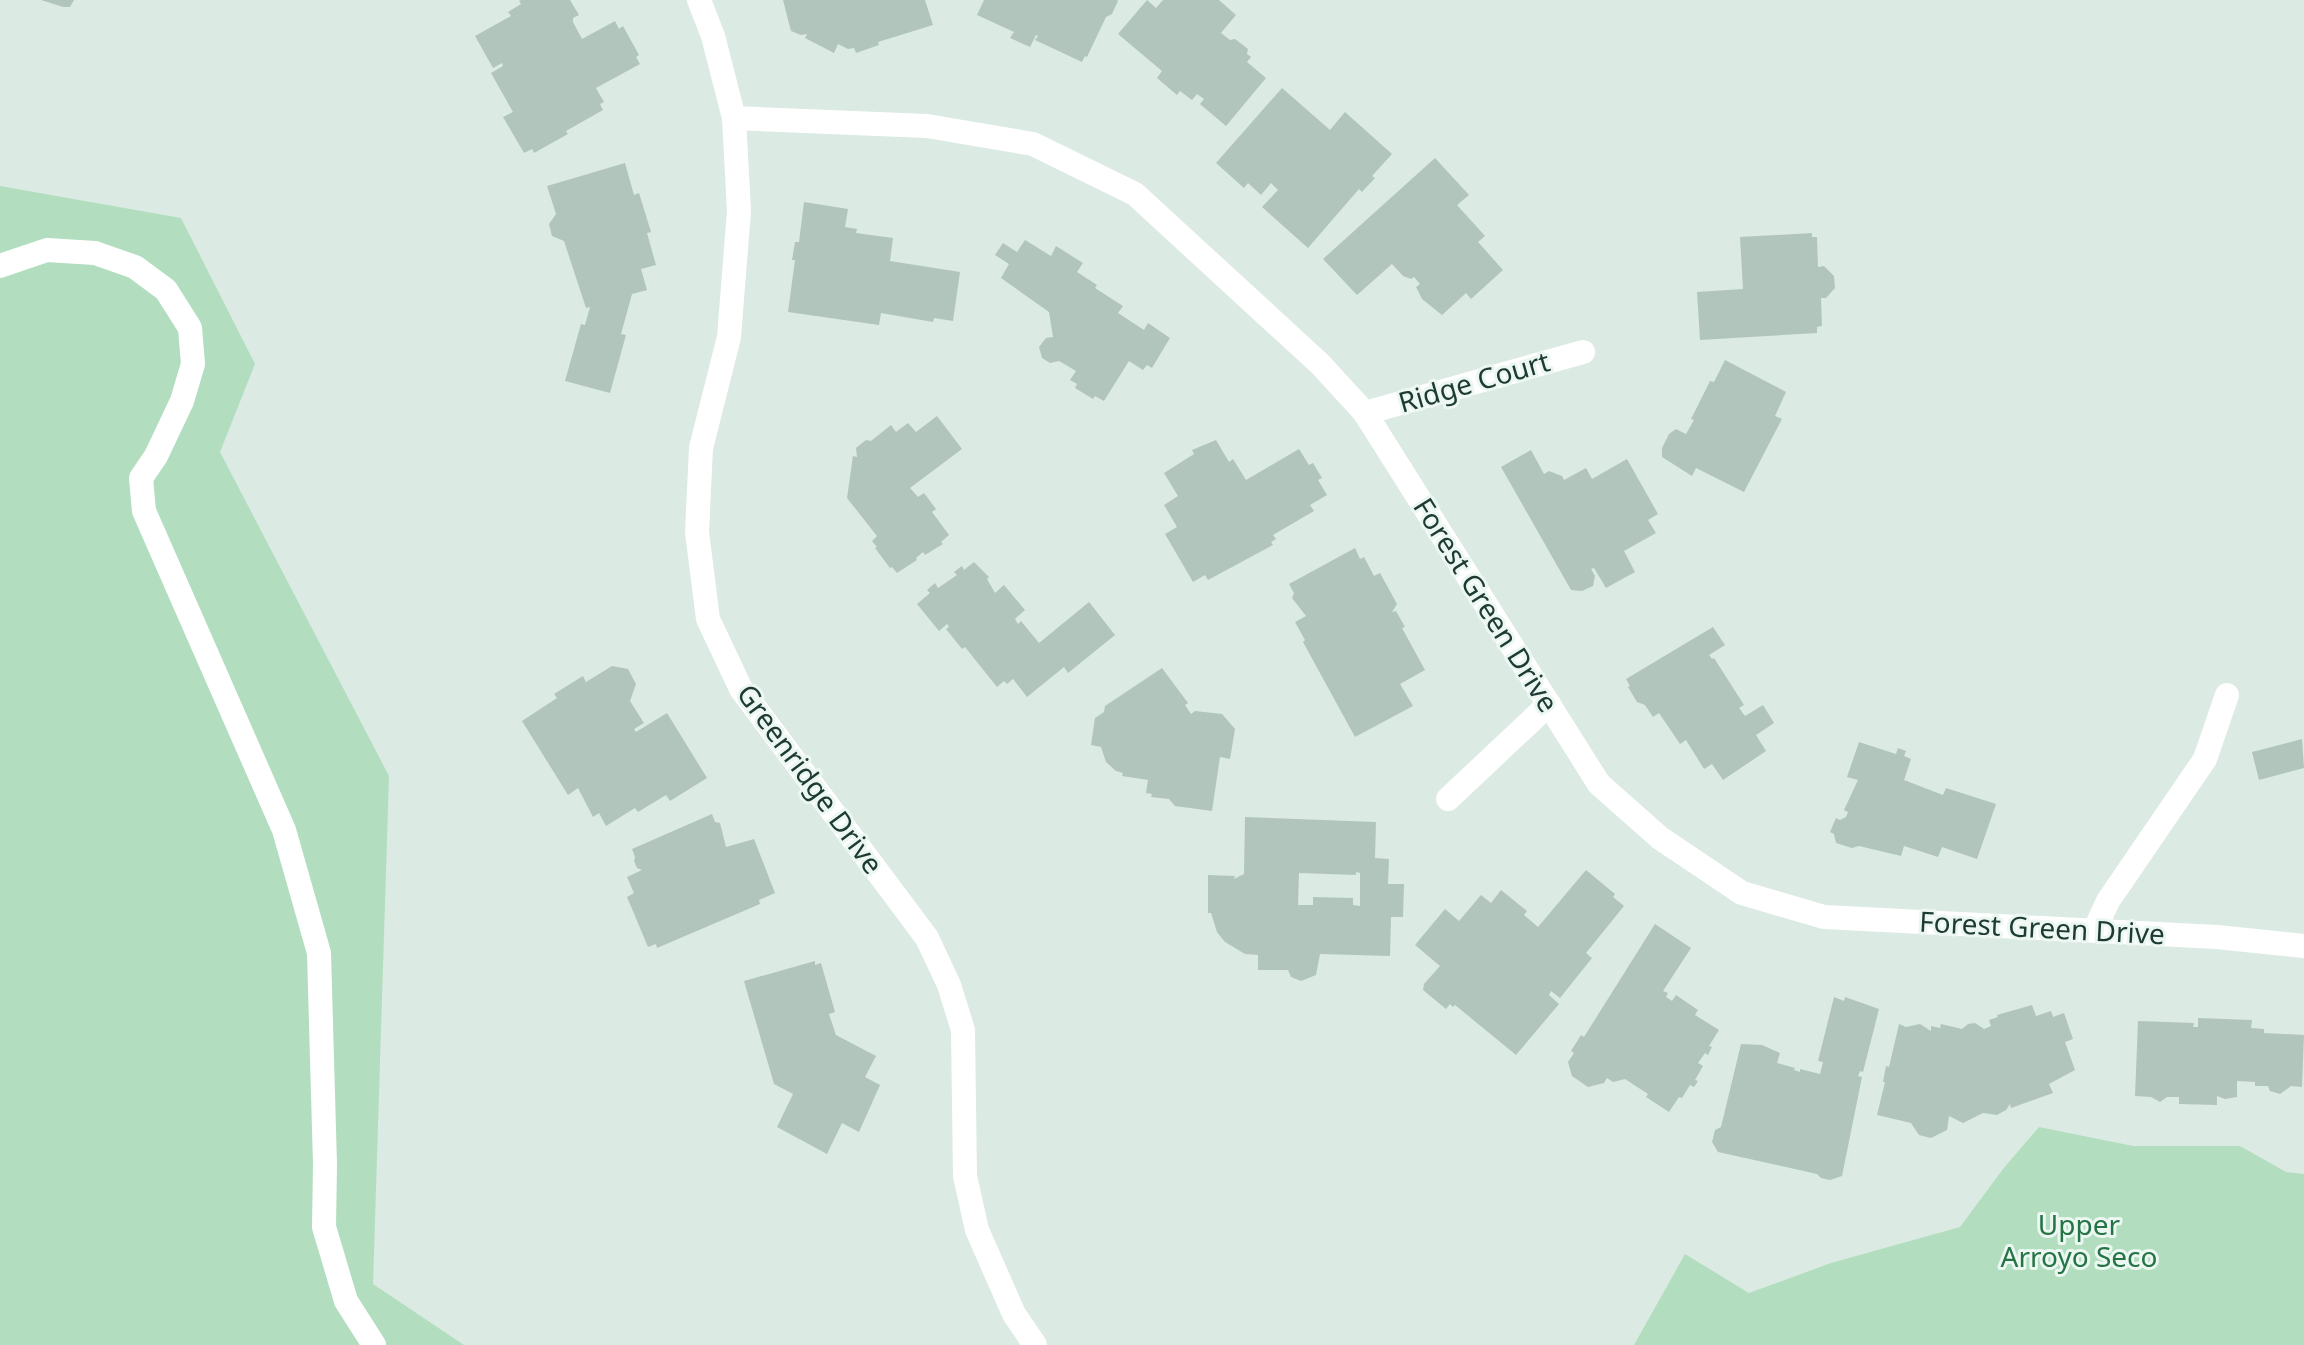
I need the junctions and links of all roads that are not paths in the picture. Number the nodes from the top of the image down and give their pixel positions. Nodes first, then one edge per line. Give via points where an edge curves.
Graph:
1 (699, 0) edge
2 (734, 118) junction
3 (0, 266) edge
4 (1583, 352) dead end
5 (1365, 413) junction
6 (2227, 695) dead end
7 (1549, 704) junction
8 (1448, 799) dead end
9 (2094, 931) junction
10 (2304, 946) edge
11 (374, 1345) edge
12 (1035, 1345) edge

1 - 2 street, Greenridge Drive
2 - 5 street, Forest Green Drive via 927,126 1033,144 1135,194 1320,364
2 - 12 street, Greenridge Drive via 739,211 729,337 701,448 698,504 708,619 741,689 927,938 949,985 963,1030 965,1176 977,1230 1014,1314
3 - 11 street via 47,250 95,253 135,267 166,290 190,328 193,364 182,401 141,478 144,511 284,830 319,953 324,1227 346,1301
4 - 5 street, Ridge Court
5 - 7 street, Forest Green Drive
6 - 9 street via 2205,759 2108,901
7 - 8 street
7 - 9 street, Forest Green Drive via 1599,784 1660,838 1742,893 1824,917
9 - 10 street, Forest Green Drive

